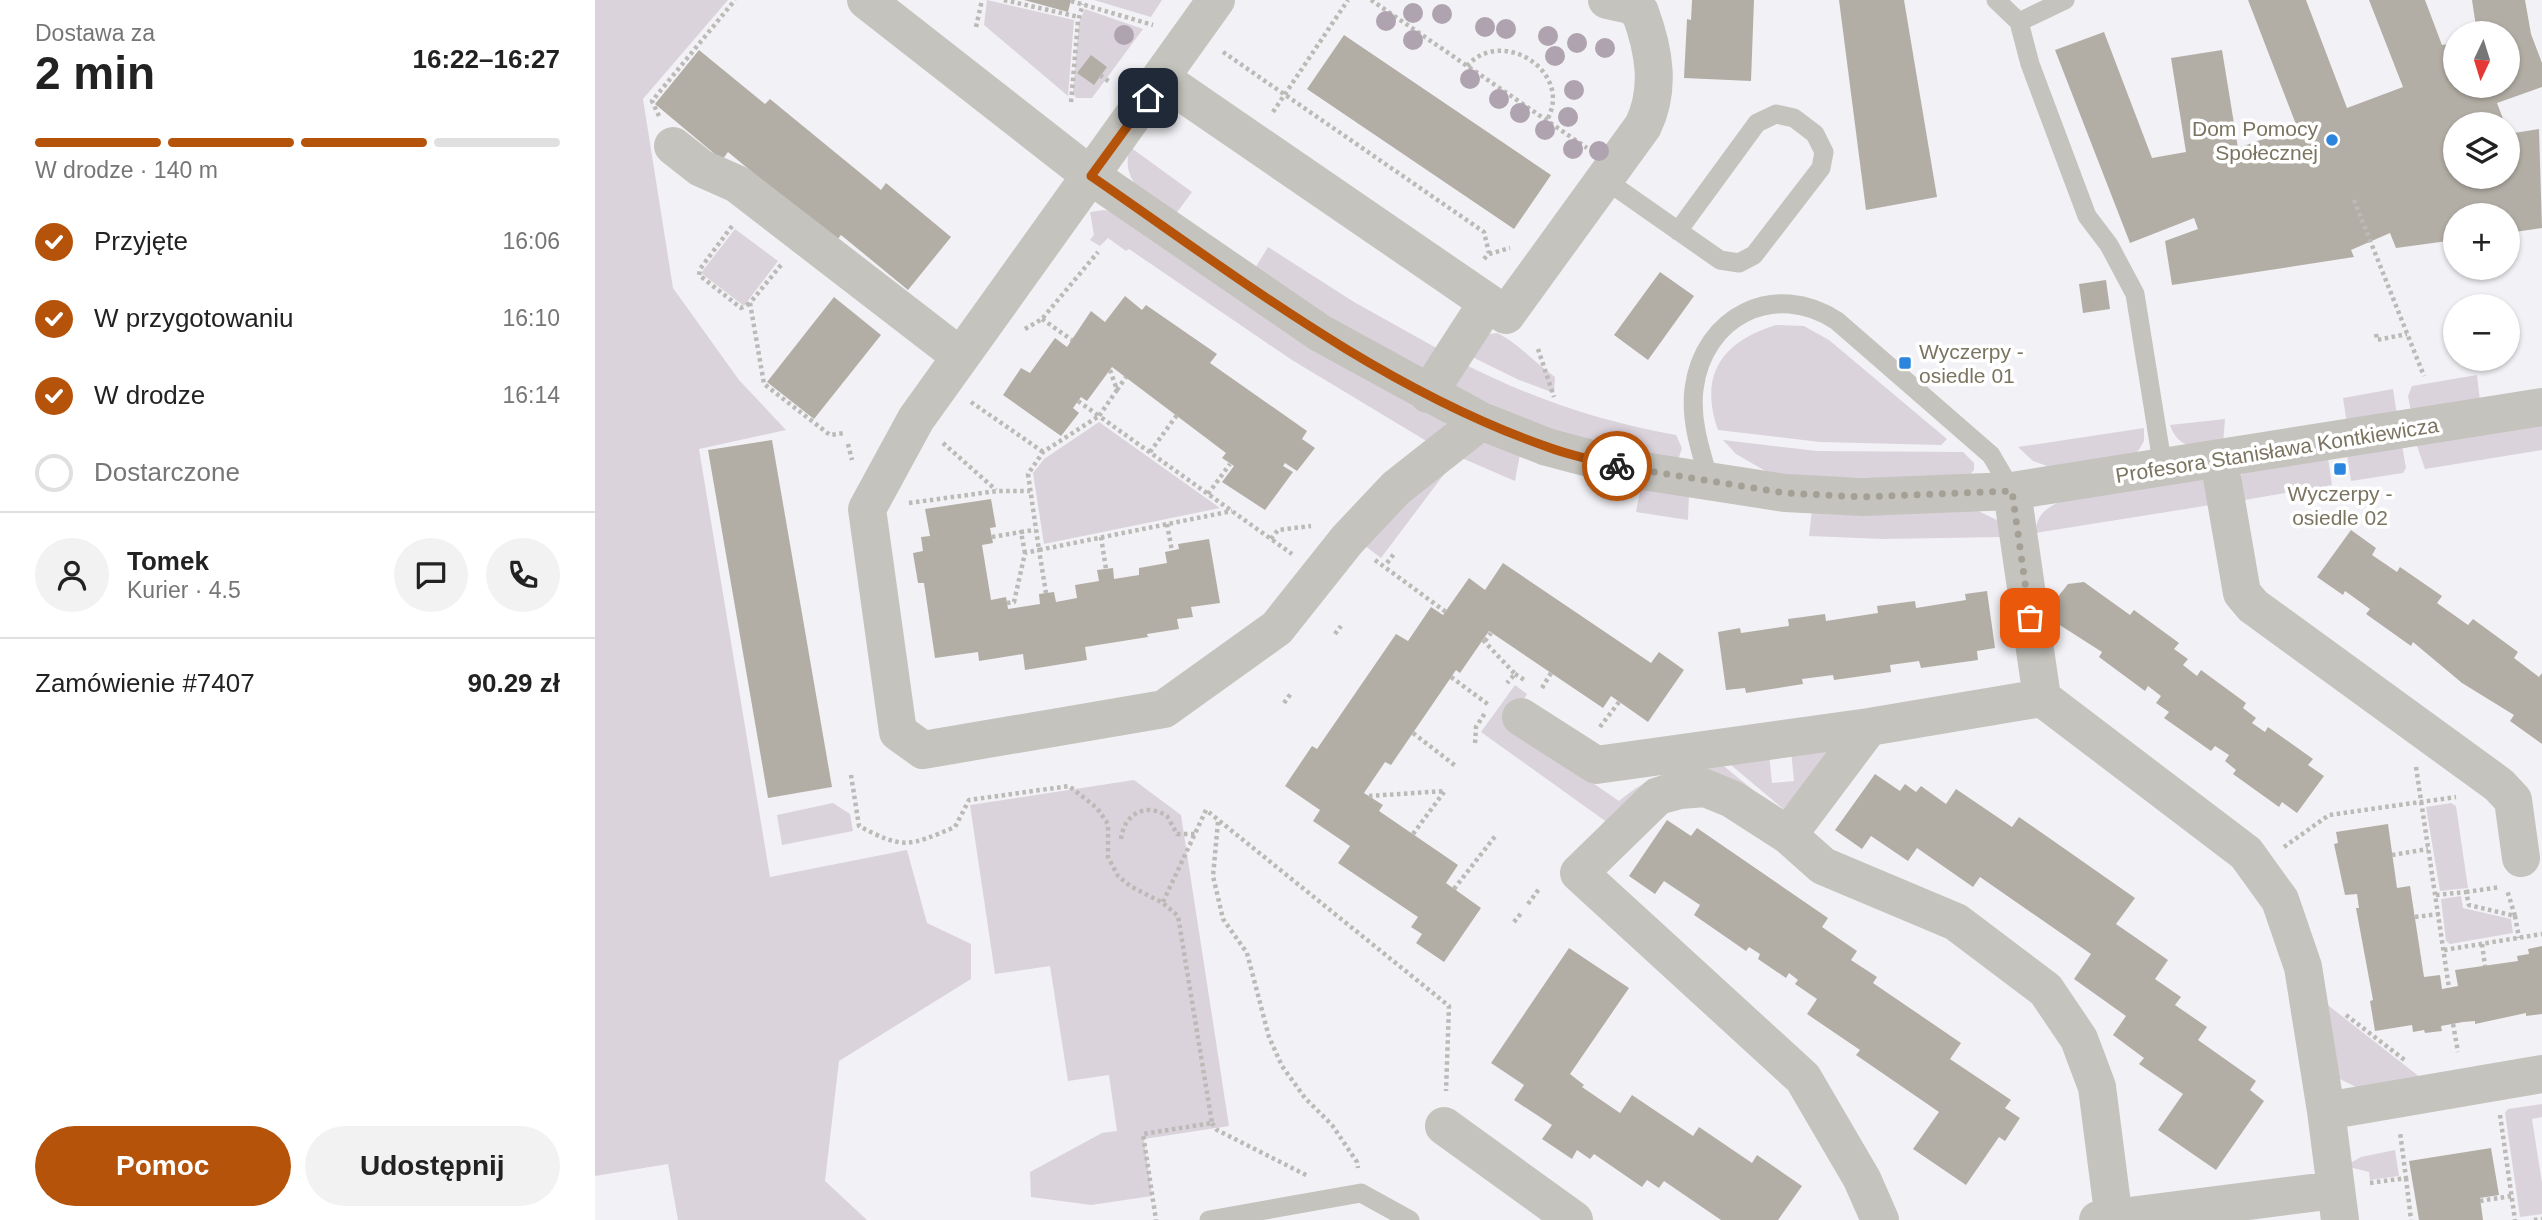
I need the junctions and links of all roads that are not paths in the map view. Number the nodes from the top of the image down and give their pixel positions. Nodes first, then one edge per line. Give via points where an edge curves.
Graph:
1 (866, 0) edge
2 (1216, 0) edge
3 (1607, 0) edge
4 (1996, 0) edge
5 (2065, 0) edge
6 (2019, 22) junction
7 (1162, 79) junction
8 (673, 146) road end
9 (1597, 164) junction
10 (1091, 176) junction
11 (1678, 231) junction
12 (1474, 294) junction
13 (960, 356) junction
14 (1428, 394) junction
15 (2542, 407) edge
16 (1481, 421) junction
17 (2219, 460) junction
18 (2163, 468) junction
19 (1710, 483) junction
20 (2012, 491) junction
21 (2042, 698) junction
22 (1512, 703) road end
23 (1869, 727) junction
24 (1788, 835) junction
25 (2521, 858) dead end
26 (2542, 1074) edge
27 (2326, 1111) junction
28 (1444, 1126) road end
29 (2337, 1199) edge
30 (2109, 1219) edge
31 (1209, 1220) edge
32 (1410, 1220) edge
33 (1574, 1220) edge
34 (1880, 1220) edge

1 - 10 street, Profesora Stanisława Kontkiewicza
2 - 7 street
3 - 9 street via 1640,12 1655,74 1653,105 1643,126
4 - 6 lane
5 - 6 lane
6 - 18 lane via 2030,64 2087,216 2109,245 2135,294
7 - 10 street
7 - 12 street
8 - 13 street via 701,168 737,184
9 - 11 lane
9 - 12 street via 1506,315
10 - 13 street
10 - 14 street, Profesora Stanisława Kontkiewicza via 1320,333
11 - 11 lane via 1720,260 1739,263 1754,255 1821,168 1824,152 1815,134 1794,118 1776,114 1758,123
12 - 14 street
13 - 16 street via 916,419 867,509 898,732 923,751 1164,709 1277,628 1396,488
14 - 16 street, Profesora Stanisława Kontkiewicza
15 - 17 street, Profesora Stanisława Kontkiewicza
16 - 19 street, Profesora Stanisława Kontkiewicza via 1547,447 1630,469
17 - 18 street, Profesora Stanisława Kontkiewicza
17 - 25 street via 2242,593 2253,606 2499,785 2513,800
18 - 20 street, Profesora Stanisława Kontkiewicza
19 - 20 street, Profesora Stanisława Kontkiewicza via 1863,497
19 - 20 lane via 1695,431 1694,389 1703,357 1711,341 1735,317 1752,309 1786,304 1821,311 1836,321 1991,455
20 - 21 street
21 - 23 street
21 - 27 street via 2246,853 2280,900 2303,967
22 - 23 street via 1596,765
23 - 24 street
24 - 30 street via 1823,866 1956,922 2046,990 2079,1039 2097,1087
24 - 34 street via 1706,788 1680,790 1658,796 1579,873 1803,1078
26 - 27 street
27 - 29 street
28 - 33 street
29 - 30 street
31 - 32 lane via 1354,1194

